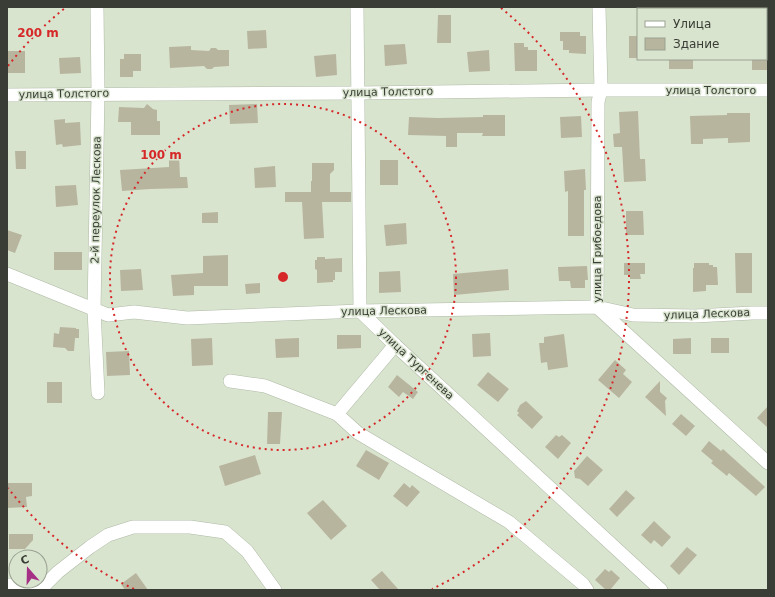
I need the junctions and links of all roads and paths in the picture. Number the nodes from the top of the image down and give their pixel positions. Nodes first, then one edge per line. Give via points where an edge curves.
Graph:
1 (97, 7) edge
2 (357, 7) edge
3 (599, 7) edge
4 (601, 90) junction
5 (768, 90) edge
6 (358, 93) junction
7 (98, 94) junction
8 (7, 95) edge
9 (7, 274) edge
10 (597, 308) junction
11 (94, 310) junction
12 (360, 311) junction
13 (768, 313) edge
14 (395, 345) junction
15 (230, 381) dead end
16 (98, 393) dead end
17 (337, 414) junction
18 (768, 463) edge
19 (48, 584) edge
20 (275, 590) edge
21 (587, 590) edge
22 (661, 590) edge

1 - 7 street, 2-й переулок Лескова
2 - 6 street
3 - 4 street, улица Грибоедова
4 - 5 street, улица Толстого
4 - 6 street, улица Толстого
4 - 10 street, улица Грибоедова via 598,102
6 - 7 street, улица Толстого
6 - 12 street
7 - 8 street, улица Толстого
7 - 11 street, 2-й переулок Лескова
9 - 11 street, улица Лескова
10 - 12 street, улица Лескова
10 - 13 street, улица Лескова via 633,315
10 - 18 street, улица Грибоедова
11 - 12 street, улица Лескова via 108,315 134,312 186,318
11 - 16 street, 2-й переулок Лескова
12 - 14 street, улица Тургенева
14 - 17 street
14 - 22 street, улица Тургенева
15 - 17 street via 265,386
17 - 21 street via 358,433 509,522
19 - 20 street via 58,572 108,535 133,527 190,527 225,532 247,551

